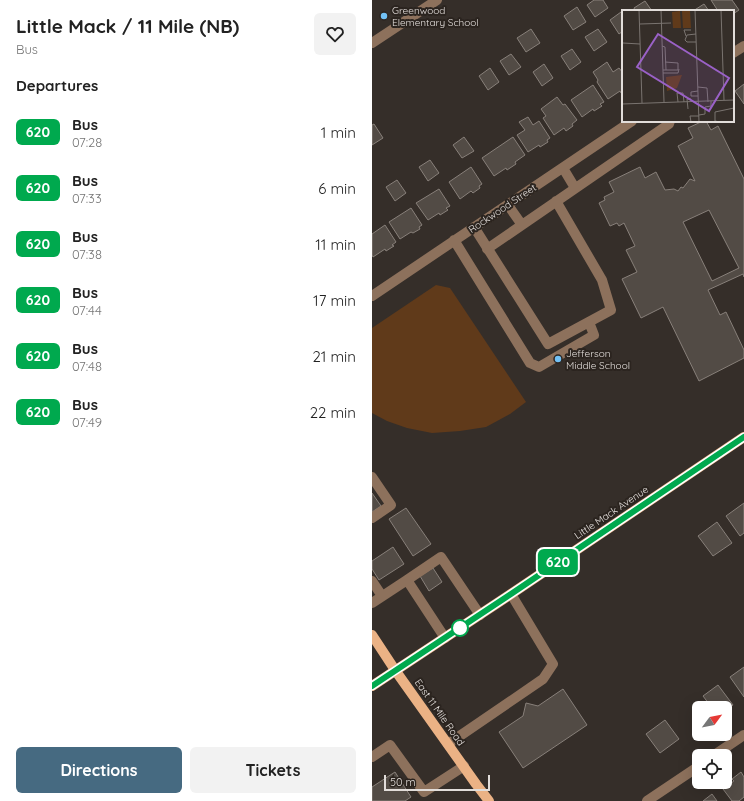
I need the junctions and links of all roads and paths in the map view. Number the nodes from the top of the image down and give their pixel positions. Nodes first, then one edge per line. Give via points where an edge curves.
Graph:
1 (438, 0) edge
2 (372, 44) edge
3 (744, 46) edge
4 (734, 53) edge
5 (631, 122) edge
6 (669, 122) edge
7 (563, 168) junction
8 (576, 188) junction
9 (556, 201) junction
10 (508, 205) junction
11 (522, 225) junction
12 (474, 227) junction
13 (454, 240) junction
14 (487, 249) junction
15 (372, 296) edge
16 (589, 322) junction
17 (744, 437) edge
18 (372, 477) edge
19 (372, 518) edge
20 (407, 580) junction
21 (372, 581) edge
22 (511, 594) junction
23 (382, 596) junction
24 (372, 602) edge
25 (480, 614) junction
26 (372, 635) edge
27 (445, 638) junction
28 (395, 670) junction
29 (372, 686) edge
30 (744, 735) edge
31 (448, 744) junction
32 (724, 749) edge
33 (372, 757) edge
34 (464, 766) junction
35 (692, 771) edge
36 (490, 801) edge
37 (647, 801) edge

1 - 2 street
3 - 4 street
5 - 7 street, Rockwood Street
6 - 8 street
7 - 8 street
7 - 10 street, Rockwood Street
8 - 9 street
9 - 11 street
9 - 16 street via 602,280 611,310
10 - 11 street
10 - 12 street, Rockwood Street
11 - 14 street
12 - 13 street, Rockwood Street
12 - 14 street
13 - 15 street, Rockwood Street
13 - 16 street via 530,363 539,367 594,335
14 - 16 street via 548,344
17 - 22 main road, Little Mack Avenue
18 - 19 street via 391,505
20 - 23 street
20 - 25 street via 440,557
20 - 27 street
21 - 23 street
22 - 25 main road, Little Mack Avenue
22 - 31 street via 553,664 543,679
23 - 24 street
25 - 27 main road, Little Mack Avenue
26 - 28 main road, East 11 Mile Road
27 - 28 main road, Little Mack Avenue
28 - 29 main road, Little Mack Avenue
28 - 31 main road, East 11 Mile Road
30 - 32 street
31 - 34 main road, East 11 Mile Road
33 - 34 street via 390,745 424,792
34 - 36 main road, East 11 Mile Road
35 - 37 street

